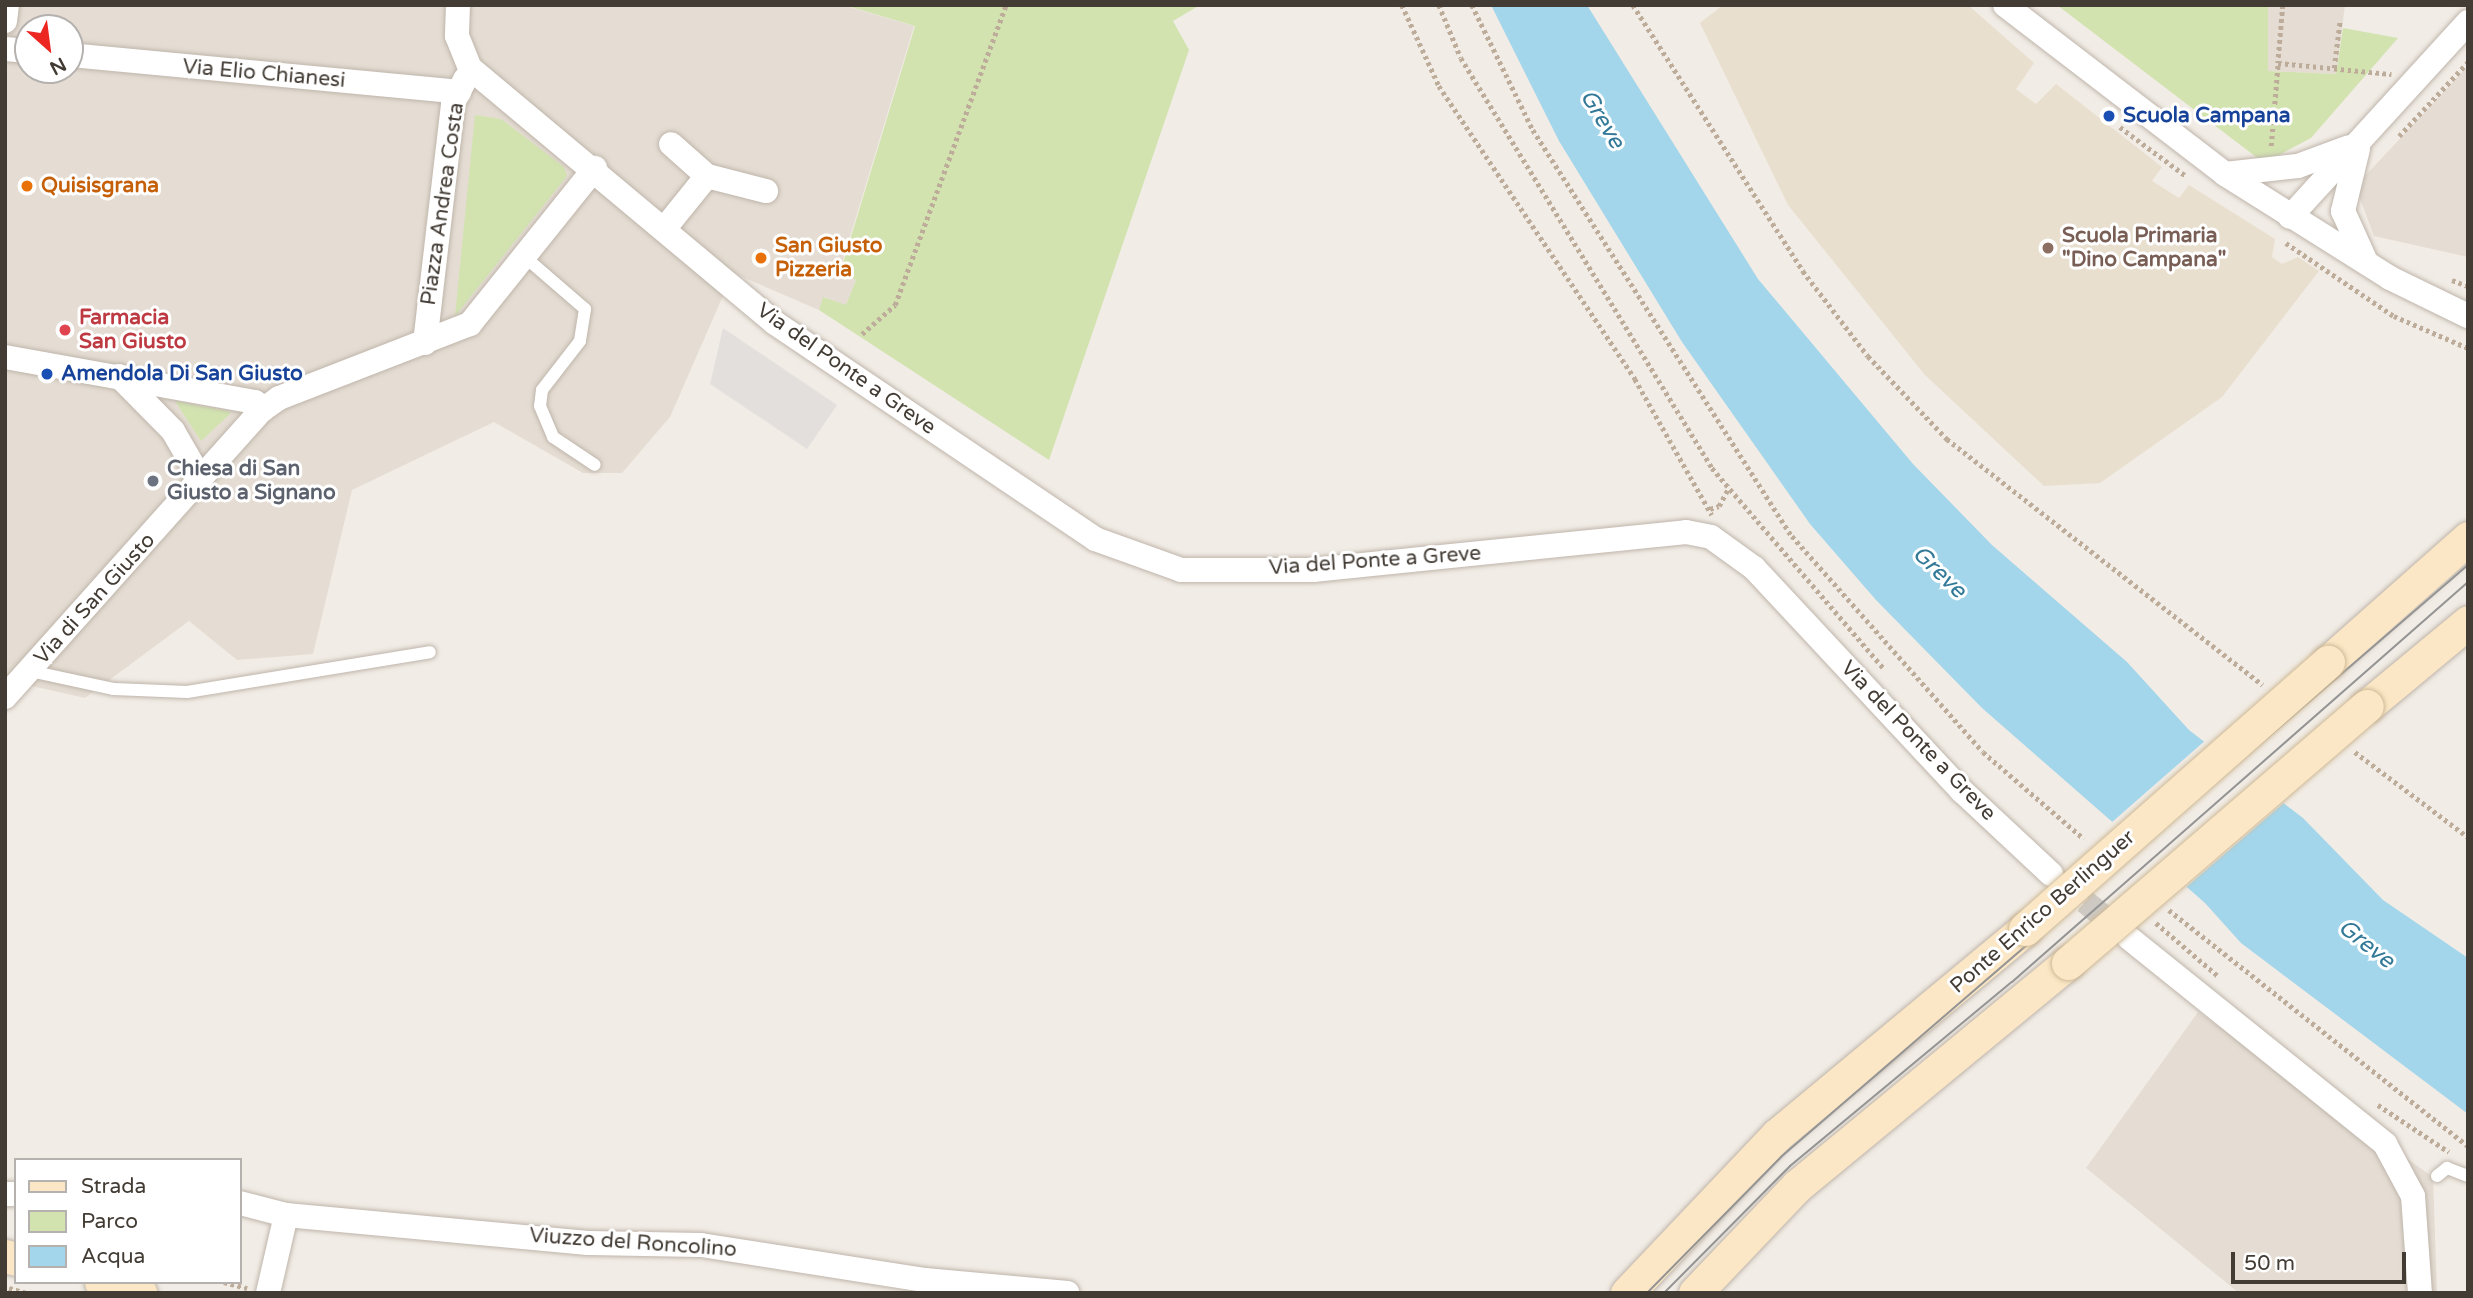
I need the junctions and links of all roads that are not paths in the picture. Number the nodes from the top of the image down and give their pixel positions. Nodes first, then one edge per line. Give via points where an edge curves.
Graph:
1 (7, 5) edge
2 (457, 5) edge
3 (2006, 5) edge
4 (5, 21) edge
5 (2468, 22) edge
6 (84, 56) edge
7 (470, 68) junction
8 (459, 92) junction
9 (2360, 142) junction
10 (671, 144) dead end
11 (595, 168) junction
12 (2225, 174) junction
13 (708, 176) junction
14 (766, 191) dead end
15 (2290, 217) junction
16 (665, 228) junction
17 (526, 258) junction
18 (2366, 263) junction
19 (2468, 316) edge
20 (425, 344) junction
21 (5, 357) edge
22 (120, 376) junction
23 (271, 404) junction
24 (595, 465) dead end
25 (199, 477) junction
26 (2468, 538) edge
27 (2468, 622) edge
28 (430, 652) dead end
29 (30, 671) junction
30 (5, 697) edge
31 (2051, 874) tunnel mouth
32 (2129, 938) tunnel mouth
33 (2437, 1176) dead end
34 (2468, 1176) edge
35 (242, 1204) edge
36 (286, 1215) junction
37 (108, 1284) edge
38 (140, 1293) edge
39 (268, 1293) edge
40 (1067, 1293) edge
41 (1627, 1293) edge
42 (1695, 1293) edge
43 (2420, 1293) edge

1 - 4 street
2 - 7 street, Via del Ponte a Greve via 457,36
3 - 12 street
5 - 9 street
6 - 8 street, Via Elio Chianesi
7 - 8 street, Piazza Andrea Costa
7 - 11 street, Via del Ponte a Greve
8 - 20 street, Piazza Andrea Costa
9 - 12 street via 2298,166
9 - 15 street
9 - 18 street via 2343,211
10 - 13 street
11 - 16 street, Via del Ponte a Greve
11 - 17 street, Via di San Giusto
12 - 15 street
13 - 14 street
13 - 16 street
15 - 18 street
16 - 31 street, Via del Ponte a Greve via 775,323 1094,539 1138,558 1181,570 1312,570 1686,532 1711,537 1754,568 1962,791
17 - 20 street, Via di San Giusto via 470,324
17 - 24 lane via 585,309 580,341 542,390 540,406 553,438
18 - 19 street
20 - 23 street, Via di San Giusto
21 - 22 street
22 - 23 street
22 - 25 street via 173,431
23 - 25 street, Via di San Giusto
25 - 29 street, Via di San Giusto
26 - 41 main road, Ponte Enrico Berlinguer, bridge via 2025,929 1777,1135
27 - 42 main road, bridge via 2068,963 1797,1186
28 - 29 lane via 187,692 114,689
29 - 30 street, Via di San Giusto
32 - 43 street via 2385,1144 2413,1196
33 - 34 lane via 2447,1168
35 - 36 street, Viuzzo del Roncolino
36 - 39 street
36 - 40 street, Viuzzo del Roncolino via 588,1242 701,1245 925,1280
37 - 38 main road

